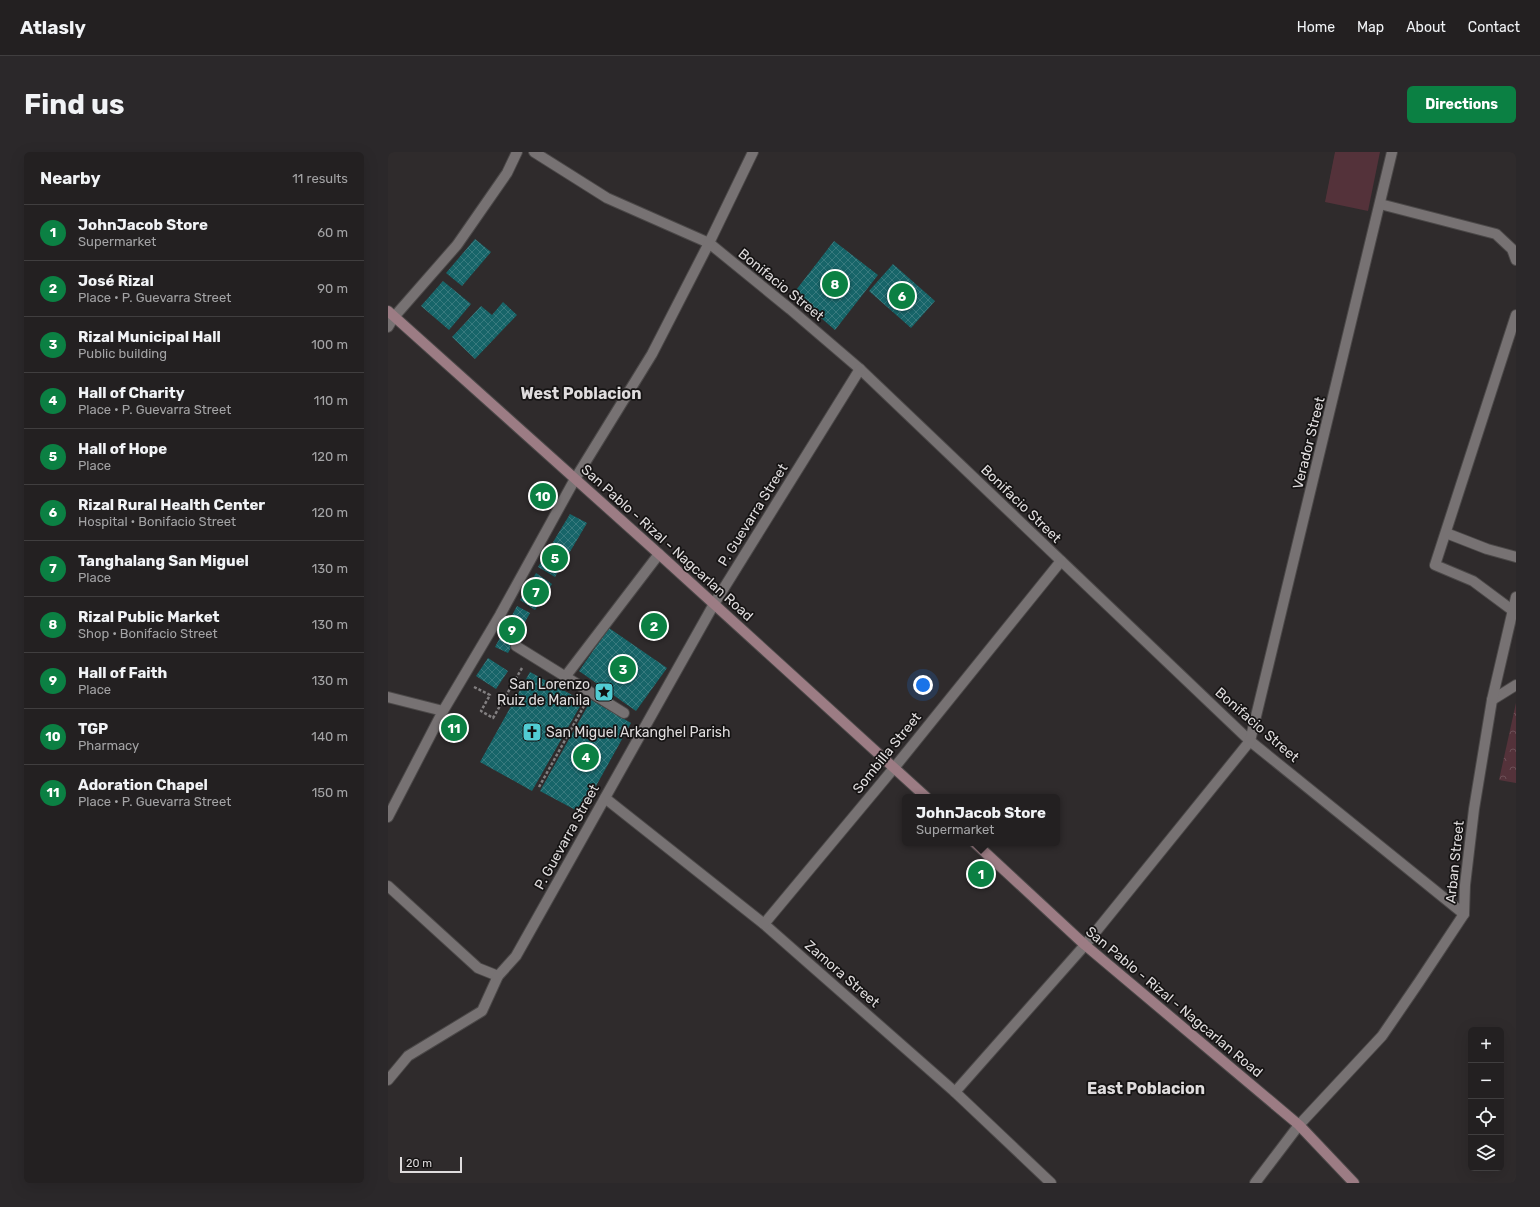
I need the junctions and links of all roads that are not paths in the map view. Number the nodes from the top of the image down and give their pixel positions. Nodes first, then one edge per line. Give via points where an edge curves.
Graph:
1 (517, 152) edge
2 (534, 152) edge
3 (754, 152) edge
4 (1392, 152) edge
5 (1380, 204) junction
6 (709, 243) junction
7 (1516, 260) edge
8 (391, 314) edge
9 (1516, 315) edge
10 (388, 327) edge
11 (860, 369) junction
12 (575, 479) junction
13 (1446, 533) junction
14 (659, 554) junction
15 (1516, 557) edge
16 (1061, 560) junction
17 (1516, 597) edge
18 (714, 604) junction
19 (1512, 610) junction
20 (516, 646) dead end
21 (565, 677) junction
22 (1516, 685) edge
23 (388, 697) edge
24 (1492, 700) junction
25 (443, 711) junction
26 (624, 713) dead end
27 (1250, 741) junction
28 (894, 768) junction
29 (923, 794) edge
30 (605, 798) junction
31 (388, 817) edge
32 (978, 846) edge
33 (388, 886) edge
34 (1464, 914) junction
35 (764, 924) junction
36 (1085, 945) junction
37 (498, 976) junction
38 (388, 1080) edge
39 (955, 1092) junction
40 (1299, 1125) junction
41 (1051, 1183) edge
42 (1255, 1183) edge
43 (1354, 1183) edge

1 - 8 street via 507,173 457,246
2 - 6 street, Bonifacio Street via 607,198
3 - 6 street
4 - 5 street, Verador Street
5 - 7 street via 1496,234 1512,250
5 - 27 street, Verador Street
6 - 11 street, Bonifacio Street
6 - 12 street via 652,354
8 - 10 street
8 - 12 main road, San Pablo - Rizal - Nagcarlan Road
9 - 13 street
11 - 16 street, Bonifacio Street
11 - 18 street, P. Guevarra Street
12 - 14 main road, San Pablo - Rizal - Nagcarlan Road
12 - 25 street via 500,615
13 - 15 street
13 - 19 street via 1436,565 1474,581
14 - 18 main road, San Pablo - Rizal - Nagcarlan Road
14 - 21 street
16 - 27 street, Bonifacio Street
16 - 28 street, Sombilla Street
17 - 19 street, Arban Street
18 - 28 main road, San Pablo - Rizal - Nagcarlan Road
18 - 30 street, P. Guevarra Street
19 - 24 street, Arban Street
20 - 21 street
21 - 26 street
22 - 24 street
23 - 25 street
24 - 34 street, Arban Street via 1474,809
25 - 31 street
27 - 34 street, Bonifacio Street
27 - 36 street
28 - 29 main road, San Pablo - Rizal - Nagcarlan Road
28 - 35 street, Sombilla Street
30 - 35 street, Zamora Street
30 - 37 street, P. Guevarra Street via 516,956
32 - 36 main road, San Pablo - Rizal - Nagcarlan Road
33 - 37 street via 478,968
34 - 40 street, Arban Street via 1382,1036
35 - 39 street, Zamora Street
36 - 39 street
36 - 40 main road, San Pablo - Rizal - Nagcarlan Road
37 - 38 street, P. Guevarra Street via 482,1011 408,1056
39 - 41 street, Zamora Street
40 - 42 street, Arban Street
40 - 43 main road, San Pablo - Rizal - Nagcarlan Road

